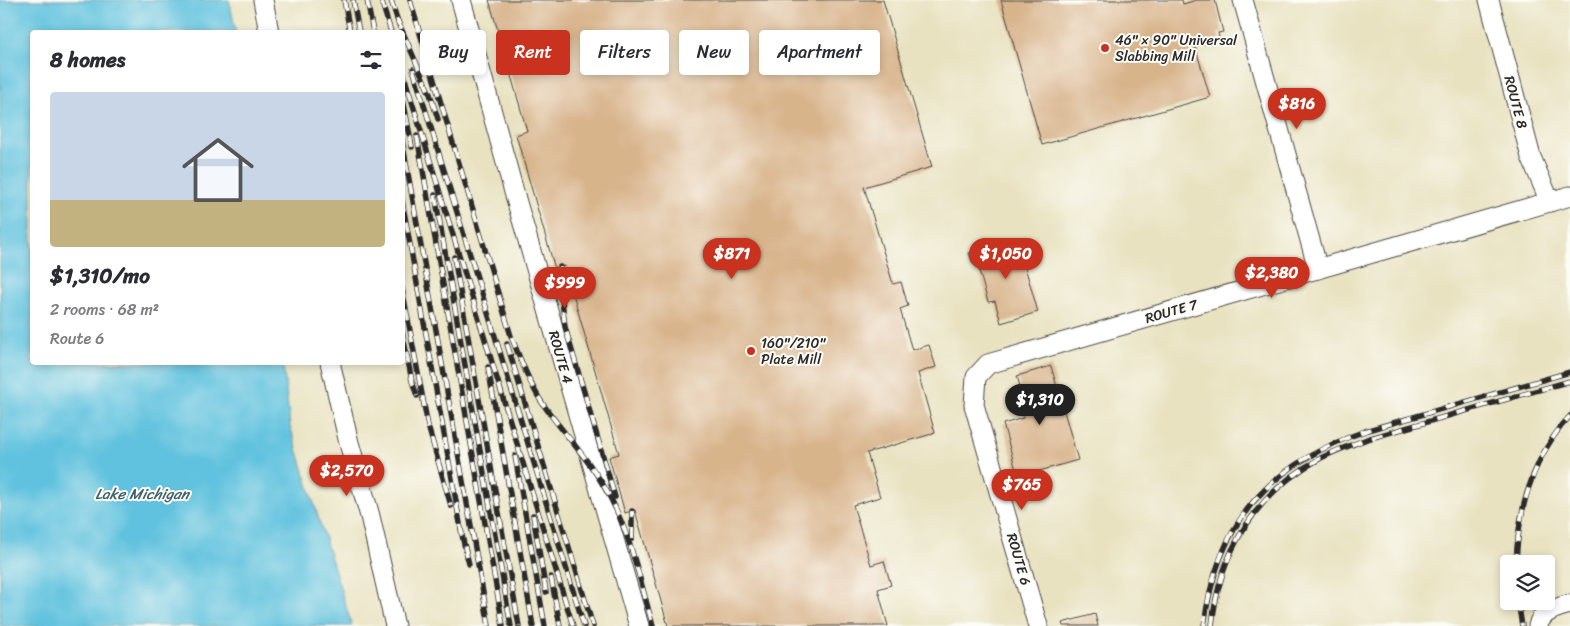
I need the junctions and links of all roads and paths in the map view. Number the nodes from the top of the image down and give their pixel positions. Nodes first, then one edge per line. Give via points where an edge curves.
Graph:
1 (263, 0) edge
2 (461, 0) edge
3 (1243, 0) edge
4 (1489, 0) edge
5 (269, 30) edge
6 (1570, 196) edge
7 (1550, 202) junction
8 (1318, 269) junction
9 (331, 365) edge
10 (974, 404) joint
11 (395, 626) edge
12 (639, 626) edge
13 (1038, 626) edge

1 - 5 street
2 - 12 street, ROUTE 4
3 - 8 street
4 - 7 street, ROUTE 8 via 1531,157
6 - 7 street, ROUTE 7
7 - 8 street, ROUTE 7
8 - 10 street, ROUTE 7 via 988,364 976,377
9 - 11 street
10 - 13 street, ROUTE 6

